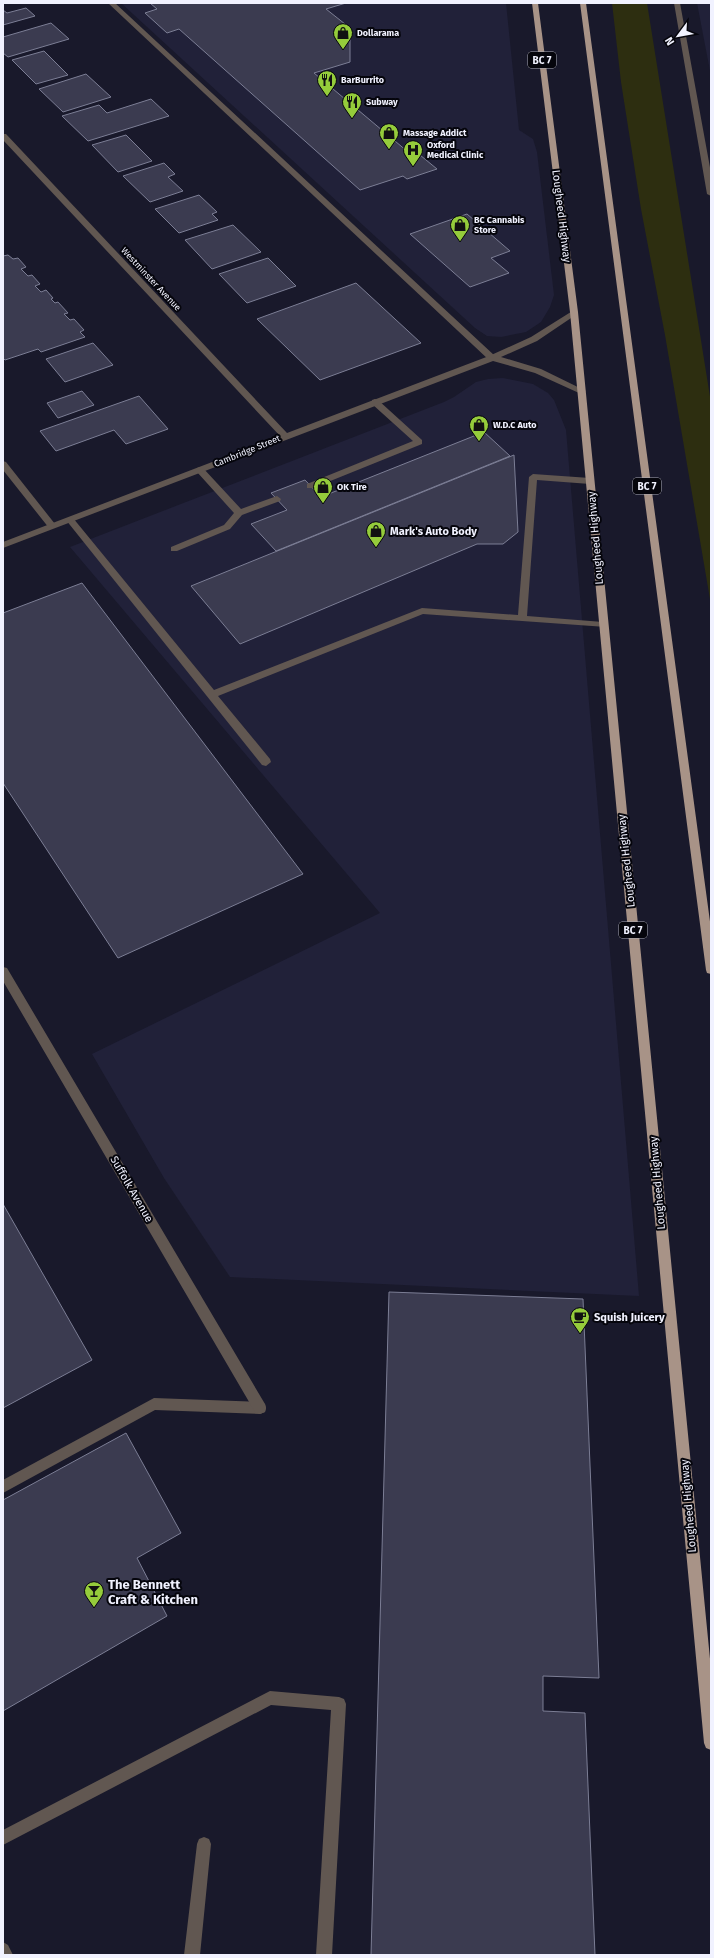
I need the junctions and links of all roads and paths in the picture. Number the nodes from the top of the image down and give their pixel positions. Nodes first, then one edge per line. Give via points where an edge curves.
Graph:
1 (112, 3) edge
2 (535, 3) edge
3 (582, 3) edge
4 (677, 3) edge
5 (3, 136) edge
6 (711, 194) edge
7 (574, 312) junction
8 (492, 358) junction
9 (582, 391) junction
10 (375, 402) junction
11 (285, 436) junction
12 (3, 464) edge
13 (200, 470) junction
14 (590, 481) junction
15 (310, 486) dead end
16 (277, 499) dead end
17 (239, 513) junction
18 (70, 520) junction
19 (52, 526) junction
20 (3, 545) edge
21 (174, 549) dead end
22 (522, 618) junction
23 (603, 625) junction
24 (212, 694) junction
25 (266, 762) dead end
26 (711, 970) edge
27 (3, 971) edge
28 (3, 1487) edge
29 (711, 1743) edge
30 (3, 1838) edge
31 (204, 1844) dead end
32 (3, 1950) edge
33 (5, 1955) edge
34 (192, 1955) edge
35 (324, 1955) edge

1 - 8 street
2 - 7 main road, Lougheed Highway / BC 7
3 - 26 main road, BC 7
4 - 6 street
5 - 11 street, Westminster Avenue
7 - 8 street, Cambridge Street via 534,339
7 - 9 main road, Lougheed Highway / BC 7
8 - 9 street via 541,371
8 - 10 street, Cambridge Street
9 - 14 main road, Lougheed Highway / BC 7
10 - 11 street, Cambridge Street
10 - 15 street via 419,442
11 - 13 street, Cambridge Street
12 - 19 street
13 - 17 street
13 - 18 street, Cambridge Street
14 - 22 street via 533,477
14 - 23 main road, Lougheed Highway / BC 7
16 - 17 street
17 - 21 street via 227,527
18 - 19 street, Cambridge Street
18 - 24 street
19 - 20 street, Cambridge Street
22 - 23 street
22 - 24 street via 422,611
23 - 29 main road, Lougheed Highway / BC 7
24 - 25 street
27 - 28 street, Suffolk Avenue via 260,1408 154,1404
30 - 35 street via 270,1698 339,1704
31 - 34 street
32 - 33 street

